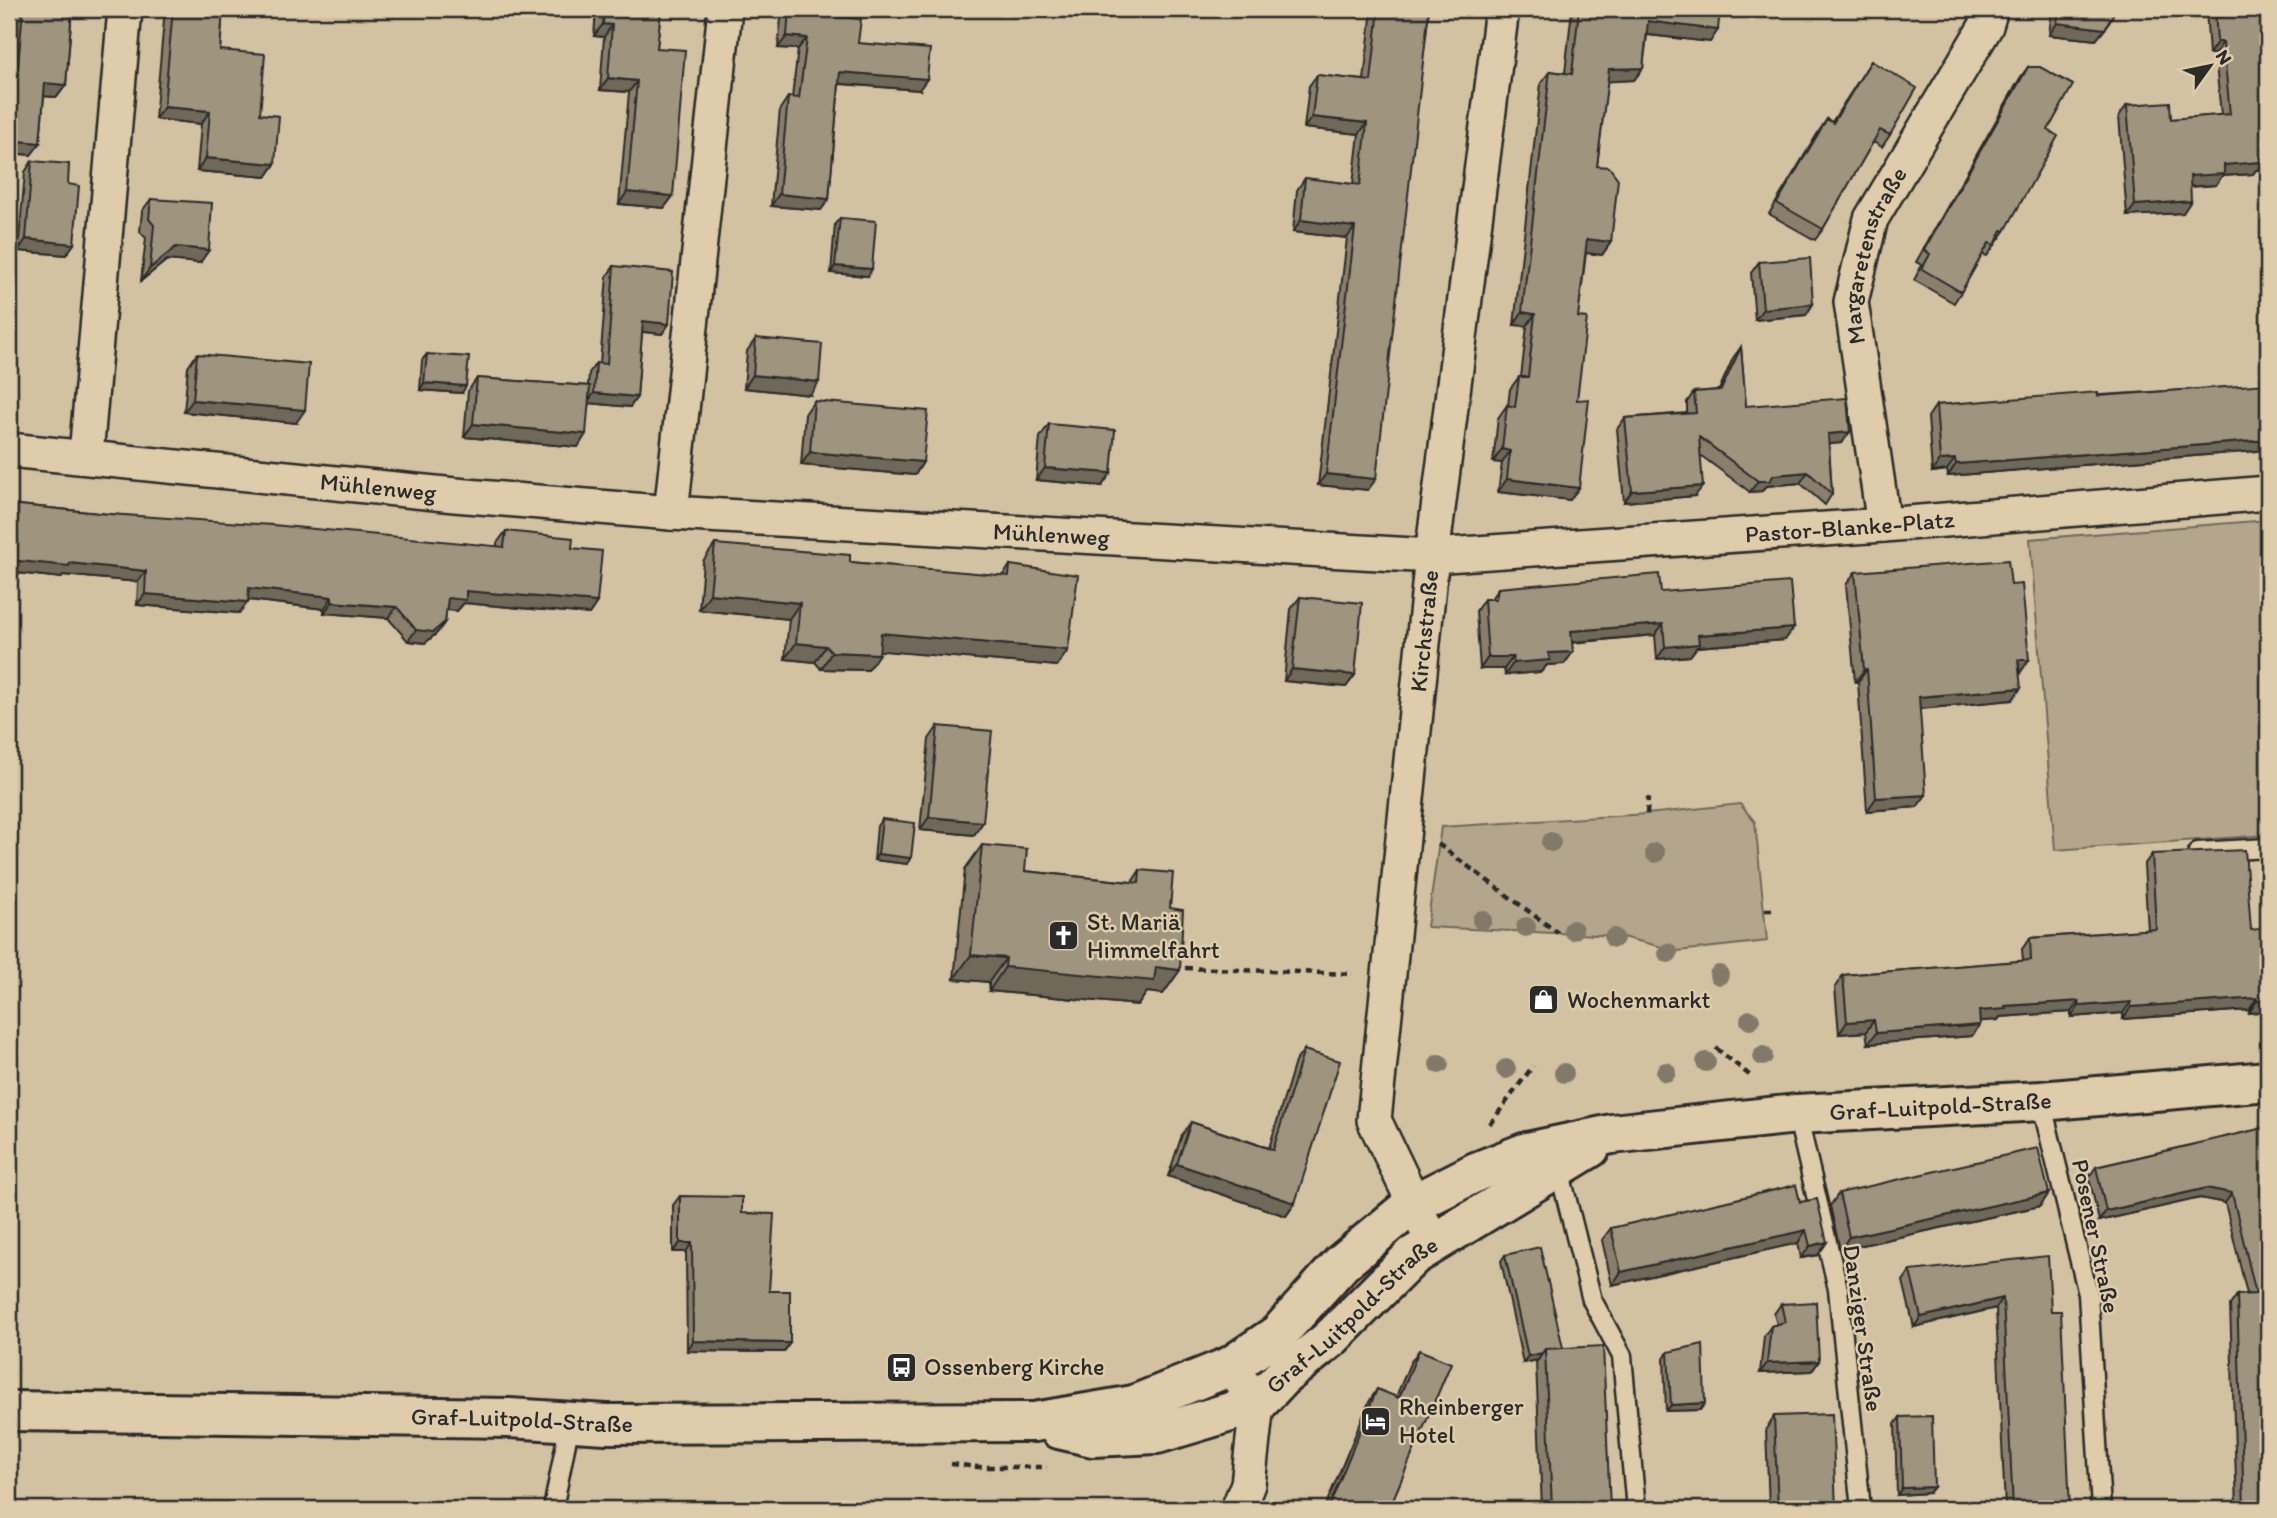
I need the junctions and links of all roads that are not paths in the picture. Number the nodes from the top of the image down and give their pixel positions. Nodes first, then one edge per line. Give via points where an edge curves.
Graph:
1 (125, 9) edge
2 (725, 9) edge
3 (1502, 9) edge
4 (1990, 9) edge
5 (9, 450) edge
6 (86, 455) junction
7 (2268, 493) edge
8 (671, 513) junction
9 (1884, 525) junction
10 (1432, 556) junction
11 (2268, 848) edge
12 (2196, 852) edge
13 (2268, 1081) edge
14 (2041, 1101) junction
15 (1797, 1114) junction
16 (1556, 1156) junction
17 (1413, 1204) junction
18 (1433, 1243) junction
19 (1231, 1366) junction
20 (1257, 1404) junction
21 (9, 1411) edge
22 (569, 1422) junction
23 (1034, 1422) junction
24 (553, 1509) edge
25 (1238, 1509) edge
26 (1636, 1509) edge
27 (1861, 1509) edge
28 (2101, 1509) edge

1 - 6 street
2 - 8 street
3 - 10 street, Kirchstraße
4 - 9 street, Margaretenstraße via 1986,26 1871,219 1851,302
5 - 6 street, Mühlenweg
6 - 8 street, Mühlenweg
7 - 9 street, Pastor-Blanke-Platz
8 - 10 street, Mühlenweg
9 - 10 street, Pastor-Blanke-Platz
10 - 17 street, Kirchstraße via 1374,1120
11 - 12 lane
13 - 14 street, Graf-Luitpold-Straße
14 - 15 street, Graf-Luitpold-Straße
14 - 28 lane, Posener Straße via 2088,1294
15 - 16 street, Graf-Luitpold-Straße via 1612,1134
15 - 27 lane, Danziger Straße via 1838,1289
16 - 17 street, Graf-Luitpold-Straße via 1476,1172
16 - 18 street, Graf-Luitpold-Straße
16 - 26 lane via 1592,1300 1622,1356
17 - 18 street, Kirchstraße
17 - 19 street, Graf-Luitpold-Straße via 1342,1263 1278,1334
18 - 20 street, Graf-Luitpold-Straße via 1413,1256
19 - 20 street
19 - 23 street, Graf-Luitpold-Straße via 1134,1405
20 - 23 street, Graf-Luitpold-Straße via 1157,1434 1093,1437
20 - 25 street via 1248,1484
21 - 22 street, Graf-Luitpold-Straße
22 - 23 street, Graf-Luitpold-Straße
22 - 24 lane

